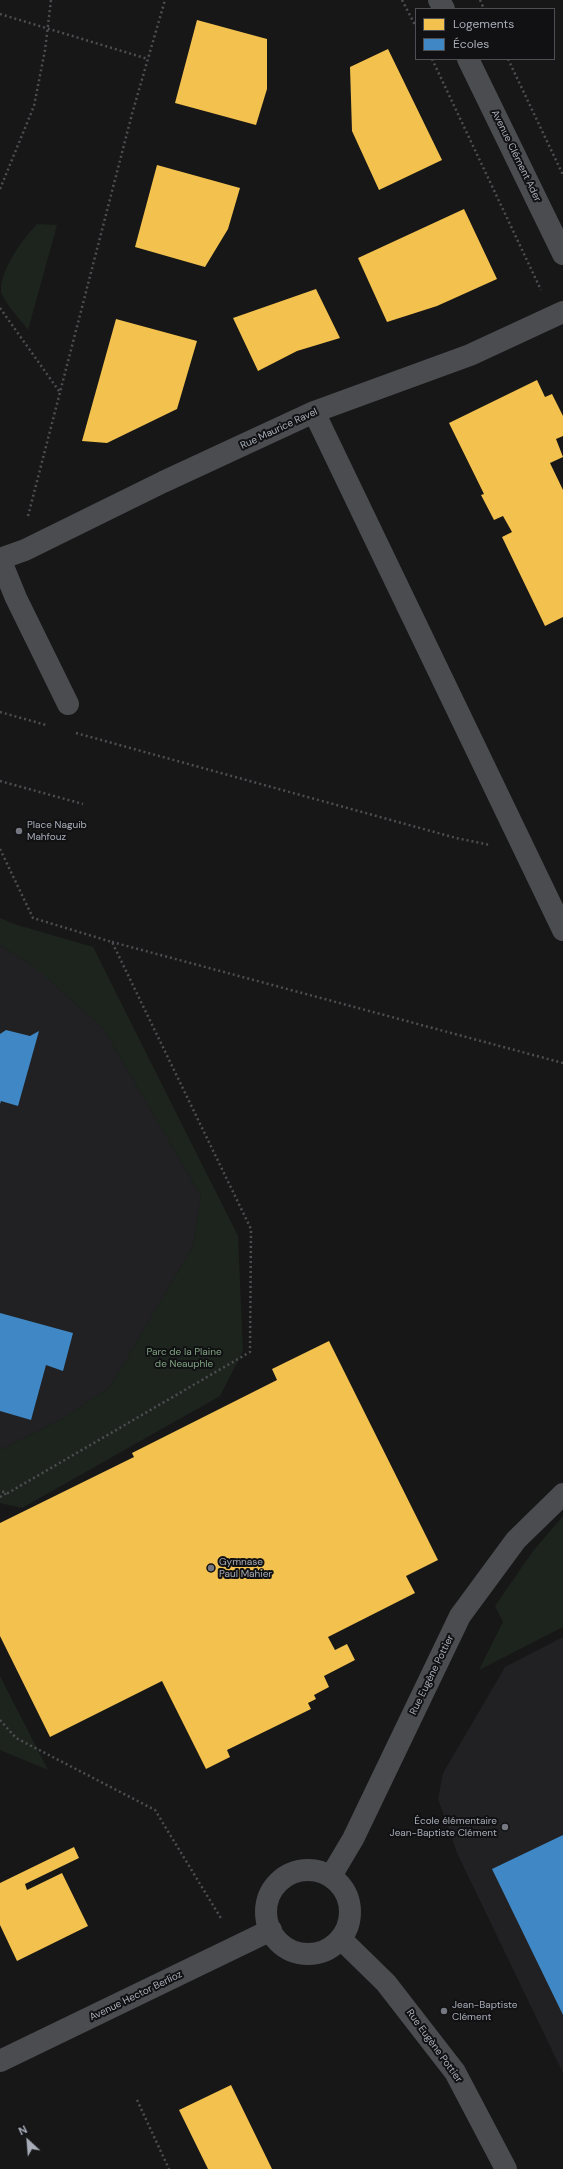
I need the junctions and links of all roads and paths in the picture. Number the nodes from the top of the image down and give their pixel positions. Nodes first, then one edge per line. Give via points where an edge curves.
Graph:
1 (51, 0) edge
2 (165, 0) edge
3 (402, 0) edge
4 (0, 14) edge
5 (415, 25) edge
6 (48, 30) junction
7 (148, 59) junction
8 (432, 60) edge
9 (468, 60) edge
10 (508, 60) edge
11 (563, 175) edge
12 (0, 189) edge
13 (563, 254) edge
14 (544, 296) dead end
15 (0, 308) edge
16 (563, 312) edge
17 (59, 390) junction
18 (314, 412) junction
19 (25, 550) junction
20 (0, 559) edge
21 (68, 704) dead end
22 (0, 712) edge
23 (51, 726) dead end
24 (73, 733) dead end
25 (0, 781) edge
26 (83, 804) dead end
27 (0, 849) edge
28 (527, 853) junction
29 (563, 930) edge
30 (112, 942) junction
31 (563, 1063) edge
32 (0, 1490) edge
33 (8, 1493) junction
34 (563, 1494) edge
35 (0, 1497) edge
36 (0, 1720) edge
37 (331, 1876) junction
38 (271, 1930) junction
39 (340, 1939) junction
40 (238, 1947) junction
41 (0, 2061) edge
42 (137, 2100) dead end
43 (169, 2169) edge
44 (506, 2169) edge

1 - 6 path
2 - 7 path
3 - 5 path
4 - 6 path
6 - 7 path
6 - 12 path via 34,106
7 - 17 path
8 - 14 path
9 - 13 street, Avenue Clément Ader
10 - 11 path
15 - 17 path
16 - 18 street, Rue Maurice Ravel via 470,355
17 - 19 path via 28,509
18 - 19 street, Rue Maurice Ravel
18 - 28 street
19 - 20 street, Rue Maurice Ravel
20 - 21 street via 16,598
22 - 23 path
24 - 28 path via 456,838
25 - 26 path
27 - 30 path via 33,918
28 - 29 street
30 - 31 path
30 - 33 path via 251,1229 250,1352
32 - 33 path
33 - 35 path
34 - 37 street, Rue Eugène Pottier via 516,1540 460,1616 353,1839
36 - 40 path via 16,1738 154,1810
37 - 38 street via 305,1870 292,1873 280,1881 272,1891 267,1904
37 - 39 street via 342,1886 348,1898 348,1927
38 - 39 street via 279,1942 290,1950 303,1954 317,1953 330,1948
38 - 40 street, Avenue Hector Berlioz
39 - 44 street, Rue Eugène Pottier via 386,1983 455,2072
40 - 41 street, Avenue Hector Berlioz
42 - 43 path

